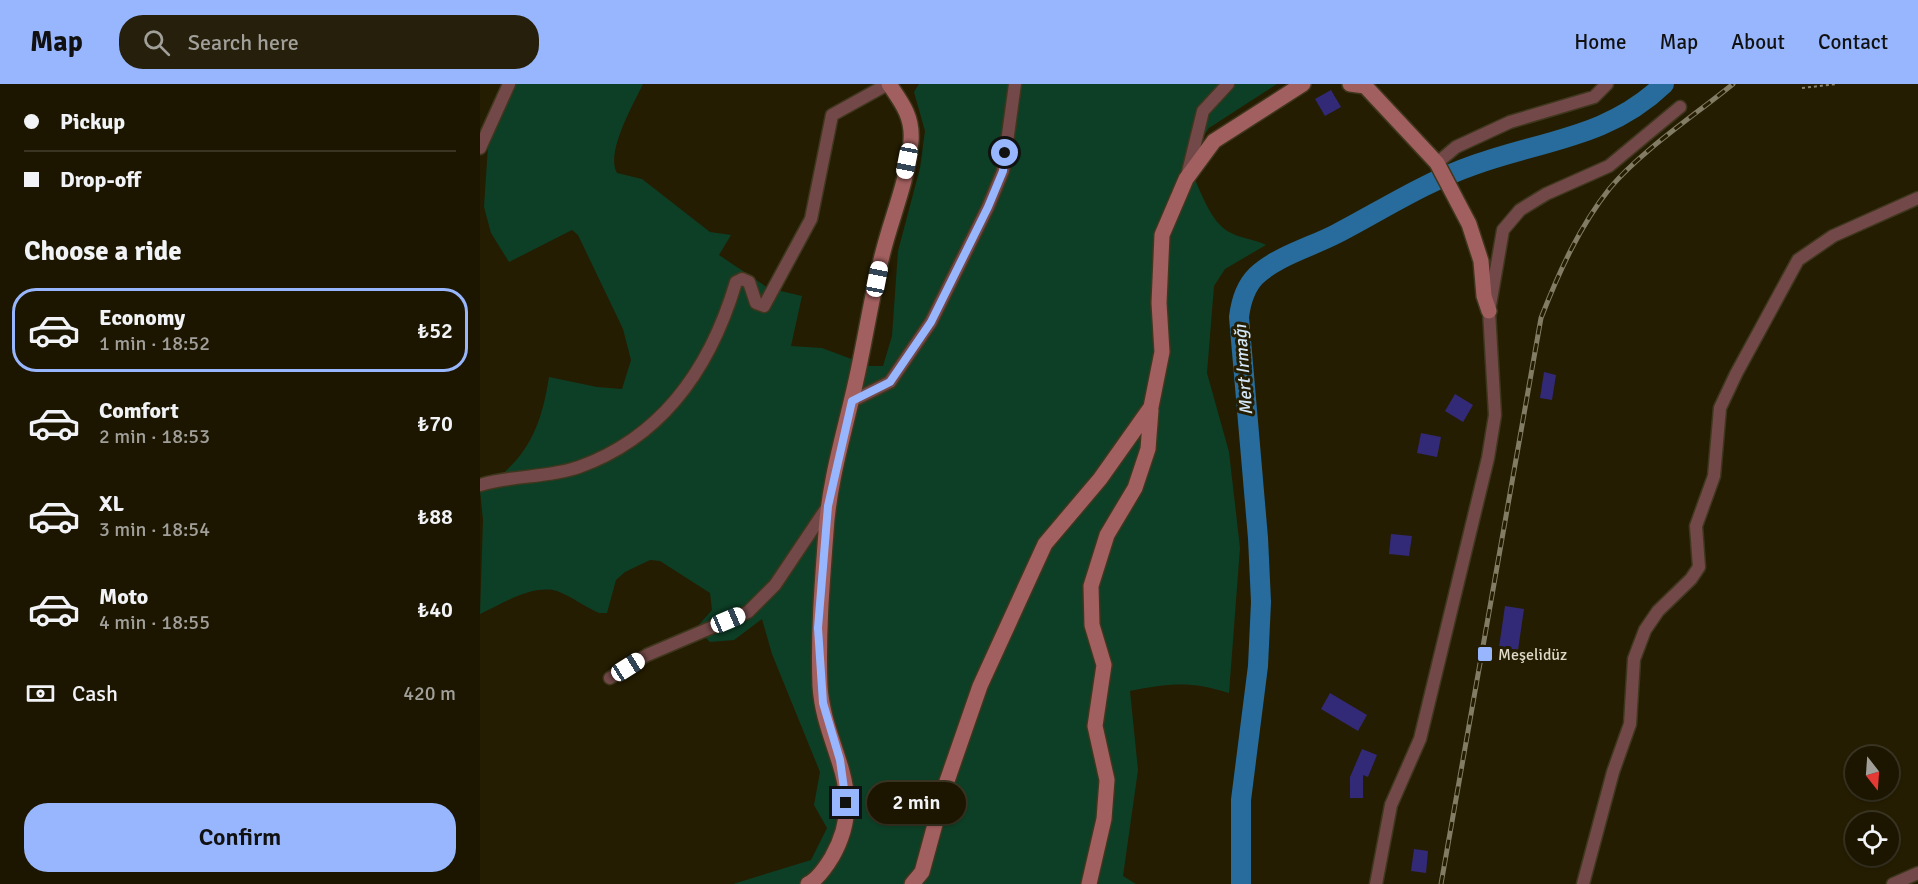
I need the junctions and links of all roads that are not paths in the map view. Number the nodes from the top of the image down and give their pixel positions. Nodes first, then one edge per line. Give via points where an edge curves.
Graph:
1 (509, 84) edge
2 (889, 84) edge
3 (1015, 84) edge
4 (1228, 84) edge
5 (1303, 84) edge
6 (1350, 84) edge
7 (1607, 84) edge
8 (1680, 107) dead end
9 (480, 148) edge
10 (1437, 163) junction
11 (1186, 178) junction
12 (1918, 198) edge
13 (1489, 310) junction
14 (852, 401) junction
15 (1151, 407) junction
16 (480, 485) edge
17 (828, 506) junction
18 (610, 678) dead end
19 (1918, 873) edge
20 (808, 884) edge
21 (912, 884) edge
22 (1089, 884) edge
23 (1376, 884) edge
24 (1583, 884) edge
25 (1893, 884) edge

1 - 9 street
2 - 14 street via 909,112 911,141
2 - 16 street via 832,115 811,219 764,306 756,303 749,282 736,282 723,325 697,371 663,416 633,441 578,468
3 - 14 street via 1003,171 931,322 890,382
4 - 11 street via 1203,111
5 - 11 street via 1214,141
6 - 10 street via 1365,86
7 - 10 street via 1594,98 1510,123 1456,147
8 - 13 street via 1609,166 1520,210 1503,230
10 - 13 street via 1462,212 1480,261
11 - 15 street via 1162,235 1162,352
12 - 24 street via 1833,236 1798,260 1732,382 1720,408 1714,476 1696,526 1699,567 1692,579 1658,611 1645,630 1634,660 1630,724
13 - 23 street via 1495,415 1488,458 1420,739 1391,805
14 - 17 street
15 - 21 street via 1100,479 1045,544 980,686 946,784 922,872
15 - 22 street via 1148,449 1135,488 1107,535 1091,586 1092,625 1104,665 1095,726 1107,780 1104,819
17 - 18 street via 775,585 748,612 647,655
17 - 20 street via 818,628 821,690 846,790 846,817 826,867
19 - 25 street

